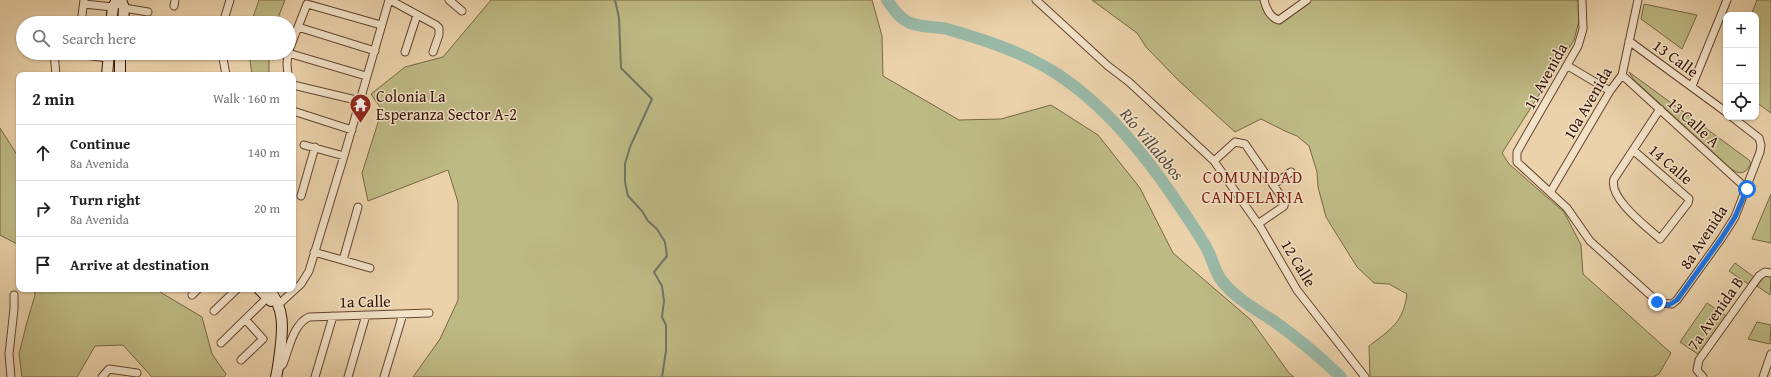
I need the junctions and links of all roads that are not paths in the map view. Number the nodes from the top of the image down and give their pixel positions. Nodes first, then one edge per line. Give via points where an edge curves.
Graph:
1 (230, 0) edge
2 (389, 0) edge
3 (449, 0) edge
4 (1036, 0) edge
5 (1264, 0) edge
6 (1307, 0) edge
7 (1582, 0) edge
8 (1638, 0) edge
9 (1727, 0) edge
10 (84, 2) edge
11 (115, 4) edge
12 (122, 4) edge
13 (462, 11) dead end
14 (148, 12) dead end
15 (416, 15) junction
16 (83, 16) edge
17 (112, 16) edge
18 (123, 16) edge
19 (225, 16) edge
20 (381, 25) junction
21 (298, 28) junction
22 (296, 33) edge
23 (1629, 41) junction
24 (375, 51) junction
25 (405, 52) dead end
26 (433, 52) dead end
27 (296, 54) edge
28 (55, 60) edge
29 (109, 60) edge
30 (120, 60) edge
31 (223, 60) edge
32 (287, 60) edge
33 (1568, 66) junction
34 (56, 72) edge
35 (108, 72) edge
36 (120, 72) edge
37 (225, 72) edge
38 (288, 72) edge
39 (1622, 75) junction
40 (366, 76) junction
41 (296, 85) edge
42 (1692, 86) junction
43 (1610, 91) junction
44 (360, 102) junction
45 (1660, 109) junction
46 (1723, 110) edge
47 (296, 112) edge
48 (1736, 120) edge
49 (352, 130) junction
50 (304, 145) dead end
51 (315, 147) junction
52 (1633, 150) junction
53 (344, 156) junction
54 (1214, 161) junction
55 (1291, 172) dead end
56 (1273, 185) junction
57 (1747, 189) junction
58 (1550, 192) junction
59 (301, 196) dead end
60 (358, 207) dead end
61 (1258, 224) junction
62 (314, 252) junction
63 (343, 260) junction
64 (370, 268) dead end
65 (1771, 272) edge
66 (296, 287) edge
67 (195, 292) edge
68 (234, 292) edge
69 (291, 292) edge
70 (269, 293) edge
71 (14, 295) dead end
72 (192, 295) dead end
73 (278, 305) junction
74 (214, 311) dead end
75 (403, 314) junction
76 (429, 314) dead end
77 (366, 315) junction
78 (333, 316) junction
79 (246, 320) junction
80 (221, 343) dead end
81 (1771, 354) edge
82 (241, 360) dead end
83 (277, 372) edge
84 (137, 373) dead end
85 (11, 377) edge
86 (102, 377) edge
87 (315, 377) edge
88 (348, 377) edge
89 (384, 377) edge
90 (1365, 377) edge
91 (1703, 377) edge
92 (1763, 377) edge

1 - 19 street
2 - 15 street
2 - 20 street
3 - 13 street
4 - 54 street, 12 Calle
5 - 6 street via 1268,11 1279,20
7 - 33 street, 11 Avenida via 1583,34
8 - 23 street, 10a Avenida
9 - 42 street
10 - 11 street
10 - 16 street
11 - 17 main road
12 - 14 street
12 - 18 main road
15 - 25 street
15 - 26 street via 438,28 439,35
20 - 21 street via 310,4 305,6
20 - 24 street
21 - 22 street
21 - 24 street
23 - 39 street, 10a Avenida
23 - 42 street, 13 Calle
24 - 40 street
27 - 40 street
28 - 34 street
29 - 35 main road
30 - 36 main road
31 - 37 street
32 - 38 street
33 - 43 street
33 - 58 street, 11 Avenida via 1517,152 1517,162
39 - 43 street, 10a Avenida
39 - 45 street, 13 Calle A
40 - 44 street
41 - 44 street
42 - 46 street, 13 Calle
43 - 58 street, 10a Avenida
44 - 49 street
45 - 52 street
45 - 57 street, 13 Calle A
47 - 49 street
48 - 57 street, 8a Avenida via 1756,136 1761,147
49 - 53 street
50 - 51 street
51 - 53 street
51 - 59 street
52 - 52 street, 14 Calle via 1614,179 1613,186 1621,201 1660,238 1689,200
53 - 62 street
54 - 56 street via 1235,142 1242,142
54 - 61 street, 12 Calle
55 - 56 street
56 - 61 street via 1285,202 1284,205
57 - 58 street, 8a Avenida via 1725,233 1677,300 1664,305 1651,297 1590,240 1567,208
60 - 63 street
61 - 90 street, 12 Calle via 1297,290
62 - 63 street
62 - 66 street via 306,277
63 - 64 street
65 - 91 street, 7a Avenida B via 1759,276 1699,360 1696,367
67 - 72 street
68 - 74 street
69 - 73 street
70 - 73 main road
70 - 79 street
71 - 85 street via 9,354
73 - 83 main road via 283,324
75 - 76 street, 1a Calle
75 - 77 street, 1a Calle
75 - 89 street
77 - 78 street, 1a Calle
77 - 88 street
78 - 83 street, 1a Calle via 312,316 303,320
78 - 87 street
79 - 80 street
79 - 82 street via 263,339
81 - 92 street
84 - 86 street via 109,369

